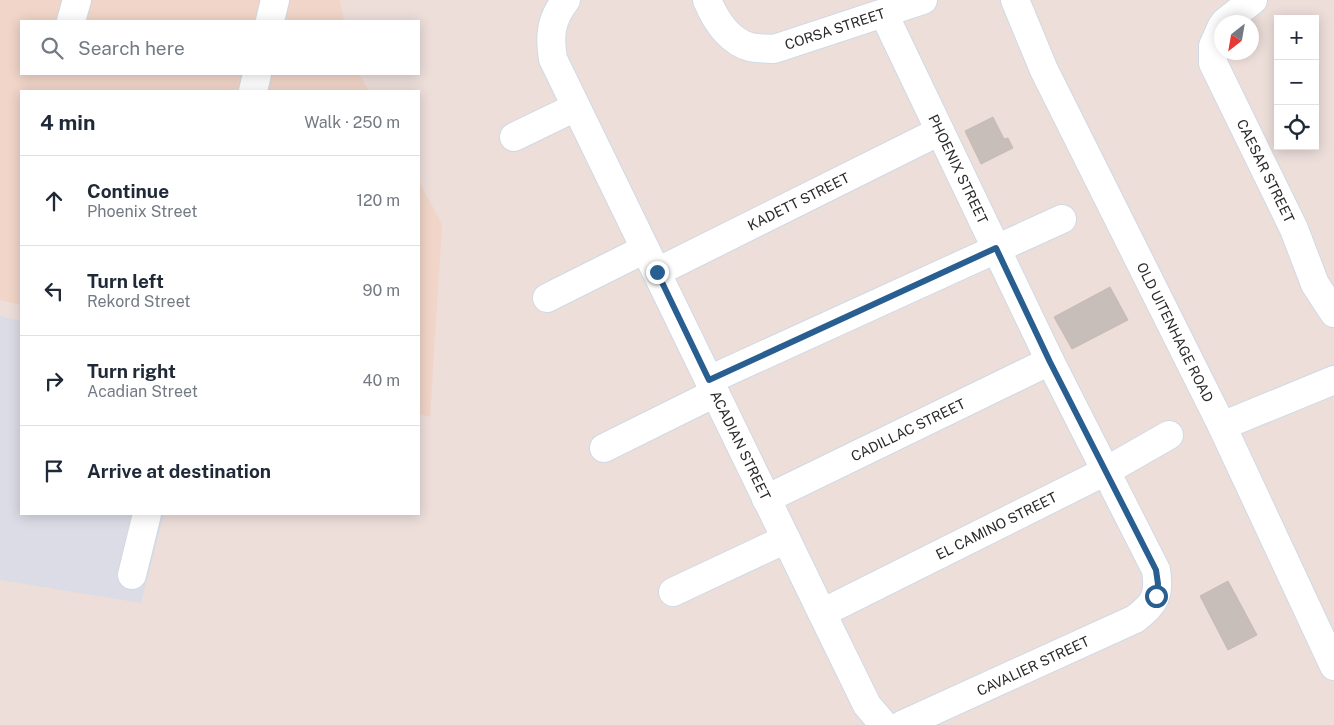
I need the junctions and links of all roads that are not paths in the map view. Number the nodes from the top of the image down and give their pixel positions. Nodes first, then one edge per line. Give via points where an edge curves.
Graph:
1 (77, 0) edge
2 (276, 0) edge
3 (566, 0) edge
4 (707, 0) edge
5 (923, 0) edge
6 (1014, 0) edge
7 (1253, 0) edge
8 (884, 14) junction
9 (1234, 15) edge
10 (71, 20) edge
11 (270, 20) edge
12 (1214, 44) edge
13 (257, 75) edge
14 (252, 90) edge
15 (576, 107) junction
16 (940, 131) junction
17 (514, 137) dead end
18 (1062, 219) dead end
19 (996, 248) junction
20 (651, 260) junction
21 (547, 298) dead end
22 (1334, 313) edge
23 (1050, 362) junction
24 (1334, 380) edge
25 (712, 387) junction
26 (1222, 426) junction
27 (1169, 435) dead end
28 (604, 448) dead end
29 (1106, 471) junction
30 (766, 499) junction
31 (147, 515) edge
32 (786, 539) junction
33 (132, 575) dead end
34 (673, 592) dead end
35 (1156, 596) joint
36 (822, 613) junction
37 (1334, 666) edge
38 (884, 725) edge
39 (902, 725) edge

1 - 10 street
2 - 11 street
3 - 15 street, ACADIAN STREET via 558,11 550,39 553,59
4 - 8 street, CORSA STREET via 714,16 729,34 748,46 774,49
5 - 8 street, CORSA STREET
6 - 26 street, OLD UITENHAGE ROAD via 1044,70
7 - 9 street
8 - 16 street, PHOENIX STREET
12 - 22 street, CAESAR STREET via 1213,63 1294,229 1315,284
13 - 14 street
15 - 17 street
15 - 20 street, ACADIAN STREET
16 - 19 street, PHOENIX STREET
16 - 20 street, KADETT STREET
18 - 19 street
19 - 23 street, PHOENIX STREET
19 - 25 street
20 - 21 street, KADETT STREET
20 - 25 street, ACADIAN STREET
23 - 29 street, PHOENIX STREET
23 - 30 street, CADILLAC STREET
24 - 26 street
25 - 28 street
25 - 30 street, ACADIAN STREET
26 - 37 street, OLD UITENHAGE ROAD
27 - 29 street, EL CAMINO STREET
29 - 35 street, PHOENIX STREET via 1156,570
29 - 36 street, EL CAMINO STREET
30 - 32 street, ACADIAN STREET
31 - 33 street
32 - 34 street
32 - 36 street, ACADIAN STREET
35 - 39 street, CAVALIER STREET via 1149,608 1135,619
36 - 38 street, ACADIAN STREET via 867,704

